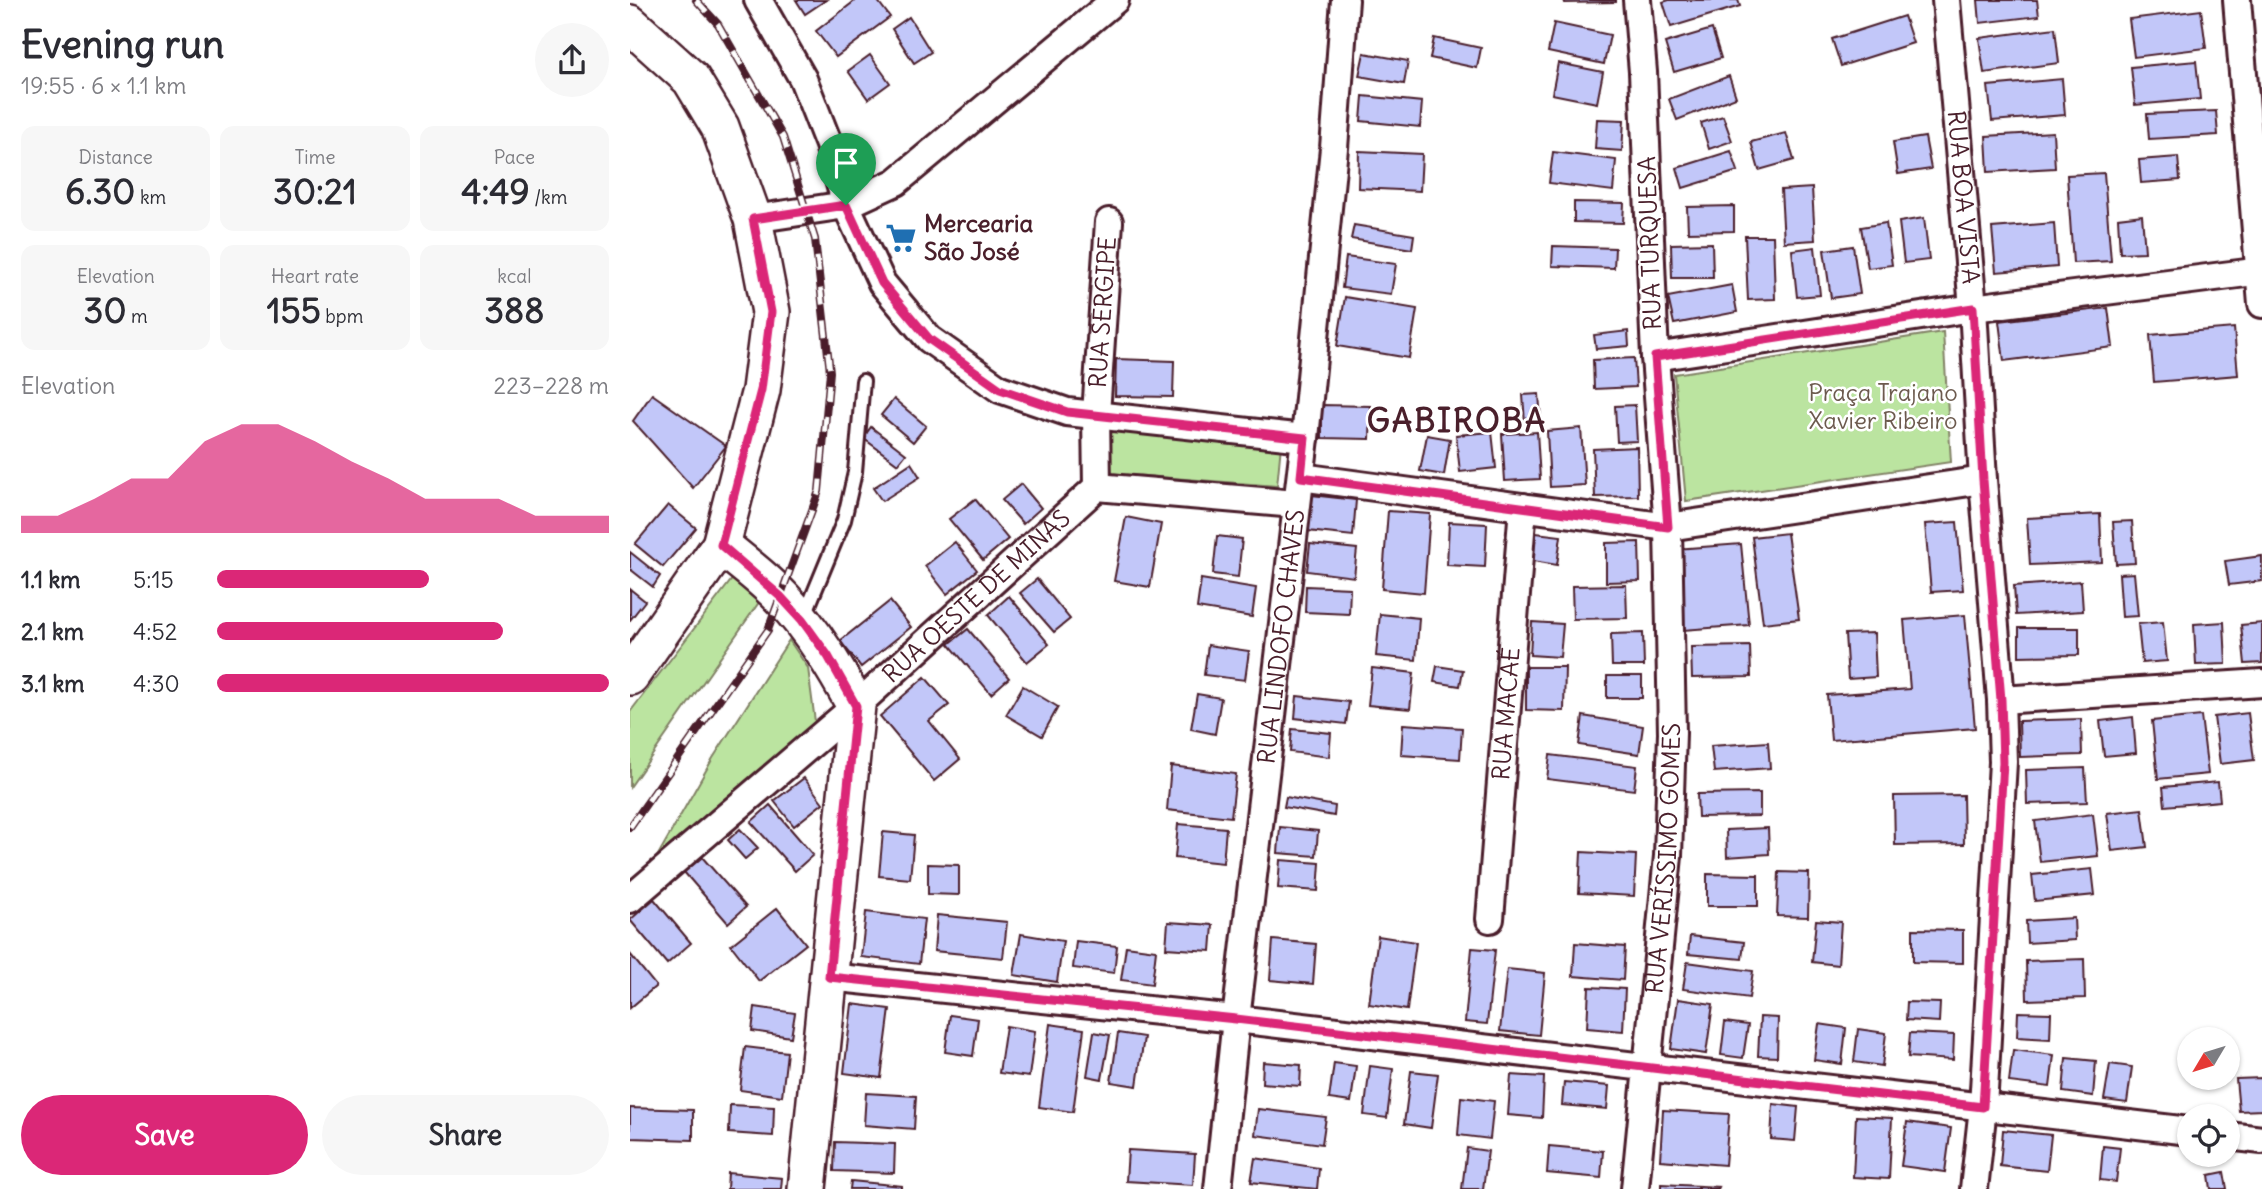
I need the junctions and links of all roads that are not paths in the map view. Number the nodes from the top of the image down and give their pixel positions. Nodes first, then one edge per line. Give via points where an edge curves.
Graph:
1 (758, 0) edge
2 (1115, 0) edge
3 (1345, 0) edge
4 (1637, 0) edge
5 (1946, 0) edge
6 (2237, 0) edge
7 (630, 24) edge
8 (846, 205) junction
9 (753, 219) junction
10 (1110, 222) dead end
11 (2260, 271) edge
12 (2262, 304) edge
13 (1973, 308) junction
14 (1655, 357) junction
15 (863, 382) dead end
16 (1096, 414) junction
17 (1305, 438) junction
18 (1301, 477) junction
19 (1983, 480) junction
20 (1097, 487) junction
21 (1296, 504) junction
22 (1524, 507) junction
23 (1668, 527) junction
24 (721, 545) junction
25 (802, 620) junction
26 (630, 676) edge
27 (2262, 683) edge
28 (2001, 700) junction
29 (856, 706) junction
30 (630, 899) edge
31 (1490, 919) dead end
32 (829, 977) junction
33 (1236, 1019) junction
34 (1646, 1068) junction
35 (1983, 1107) junction
36 (2177, 1130) edge
37 (2240, 1137) edge
38 (2262, 1140) edge
39 (807, 1189) edge
40 (1218, 1189) edge
41 (1635, 1189) edge
42 (1974, 1189) edge

1 - 8 street via 803,79
2 - 8 street via 896,182
3 - 17 street, RUA LINDOFO CHAVES
4 - 14 street, RUA TURQUESA
5 - 13 street, RUA BOA VISTA
6 - 11 street
7 - 9 main road via 691,79 720,127
8 - 9 street
8 - 16 street via 882,283 929,339 1000,389 1067,412
9 - 24 main road via 771,312 761,390
10 - 16 street, RUA SERGIPE
11 - 12 street
11 - 13 street
13 - 14 street
13 - 19 street, RUA BOA VISTA
14 - 23 street, RUA TURQUESA
15 - 25 lane via 855,472 844,520
16 - 17 street
16 - 20 street, RUA SERGIPE
17 - 18 street, RUA LINDOFO CHAVES
18 - 21 street, RUA LINDOFO CHAVES
18 - 22 street
19 - 23 street
19 - 28 street, RUA BOA VISTA
20 - 21 street
20 - 29 street, RUA OESTE DE MINAS
21 - 33 street, RUA LINDOFO CHAVES
22 - 23 street
22 - 31 street, RUA MACAÉ
23 - 34 street, RUA VERÍSSIMO GOMES via 1672,733 1668,856
24 - 25 main road
24 - 26 main road
25 - 29 main road
27 - 28 street
28 - 35 street, RUA BOA VISTA via 2003,762
29 - 30 street, RUA OESTE DE MINAS
29 - 32 main road
32 - 33 street
32 - 39 main road
33 - 34 street
33 - 40 street, RUA LINDOFO CHAVES
34 - 35 street
34 - 41 street, RUA VERÍSSIMO GOMES
35 - 36 street
35 - 42 street, RUA BOA VISTA
37 - 38 street

